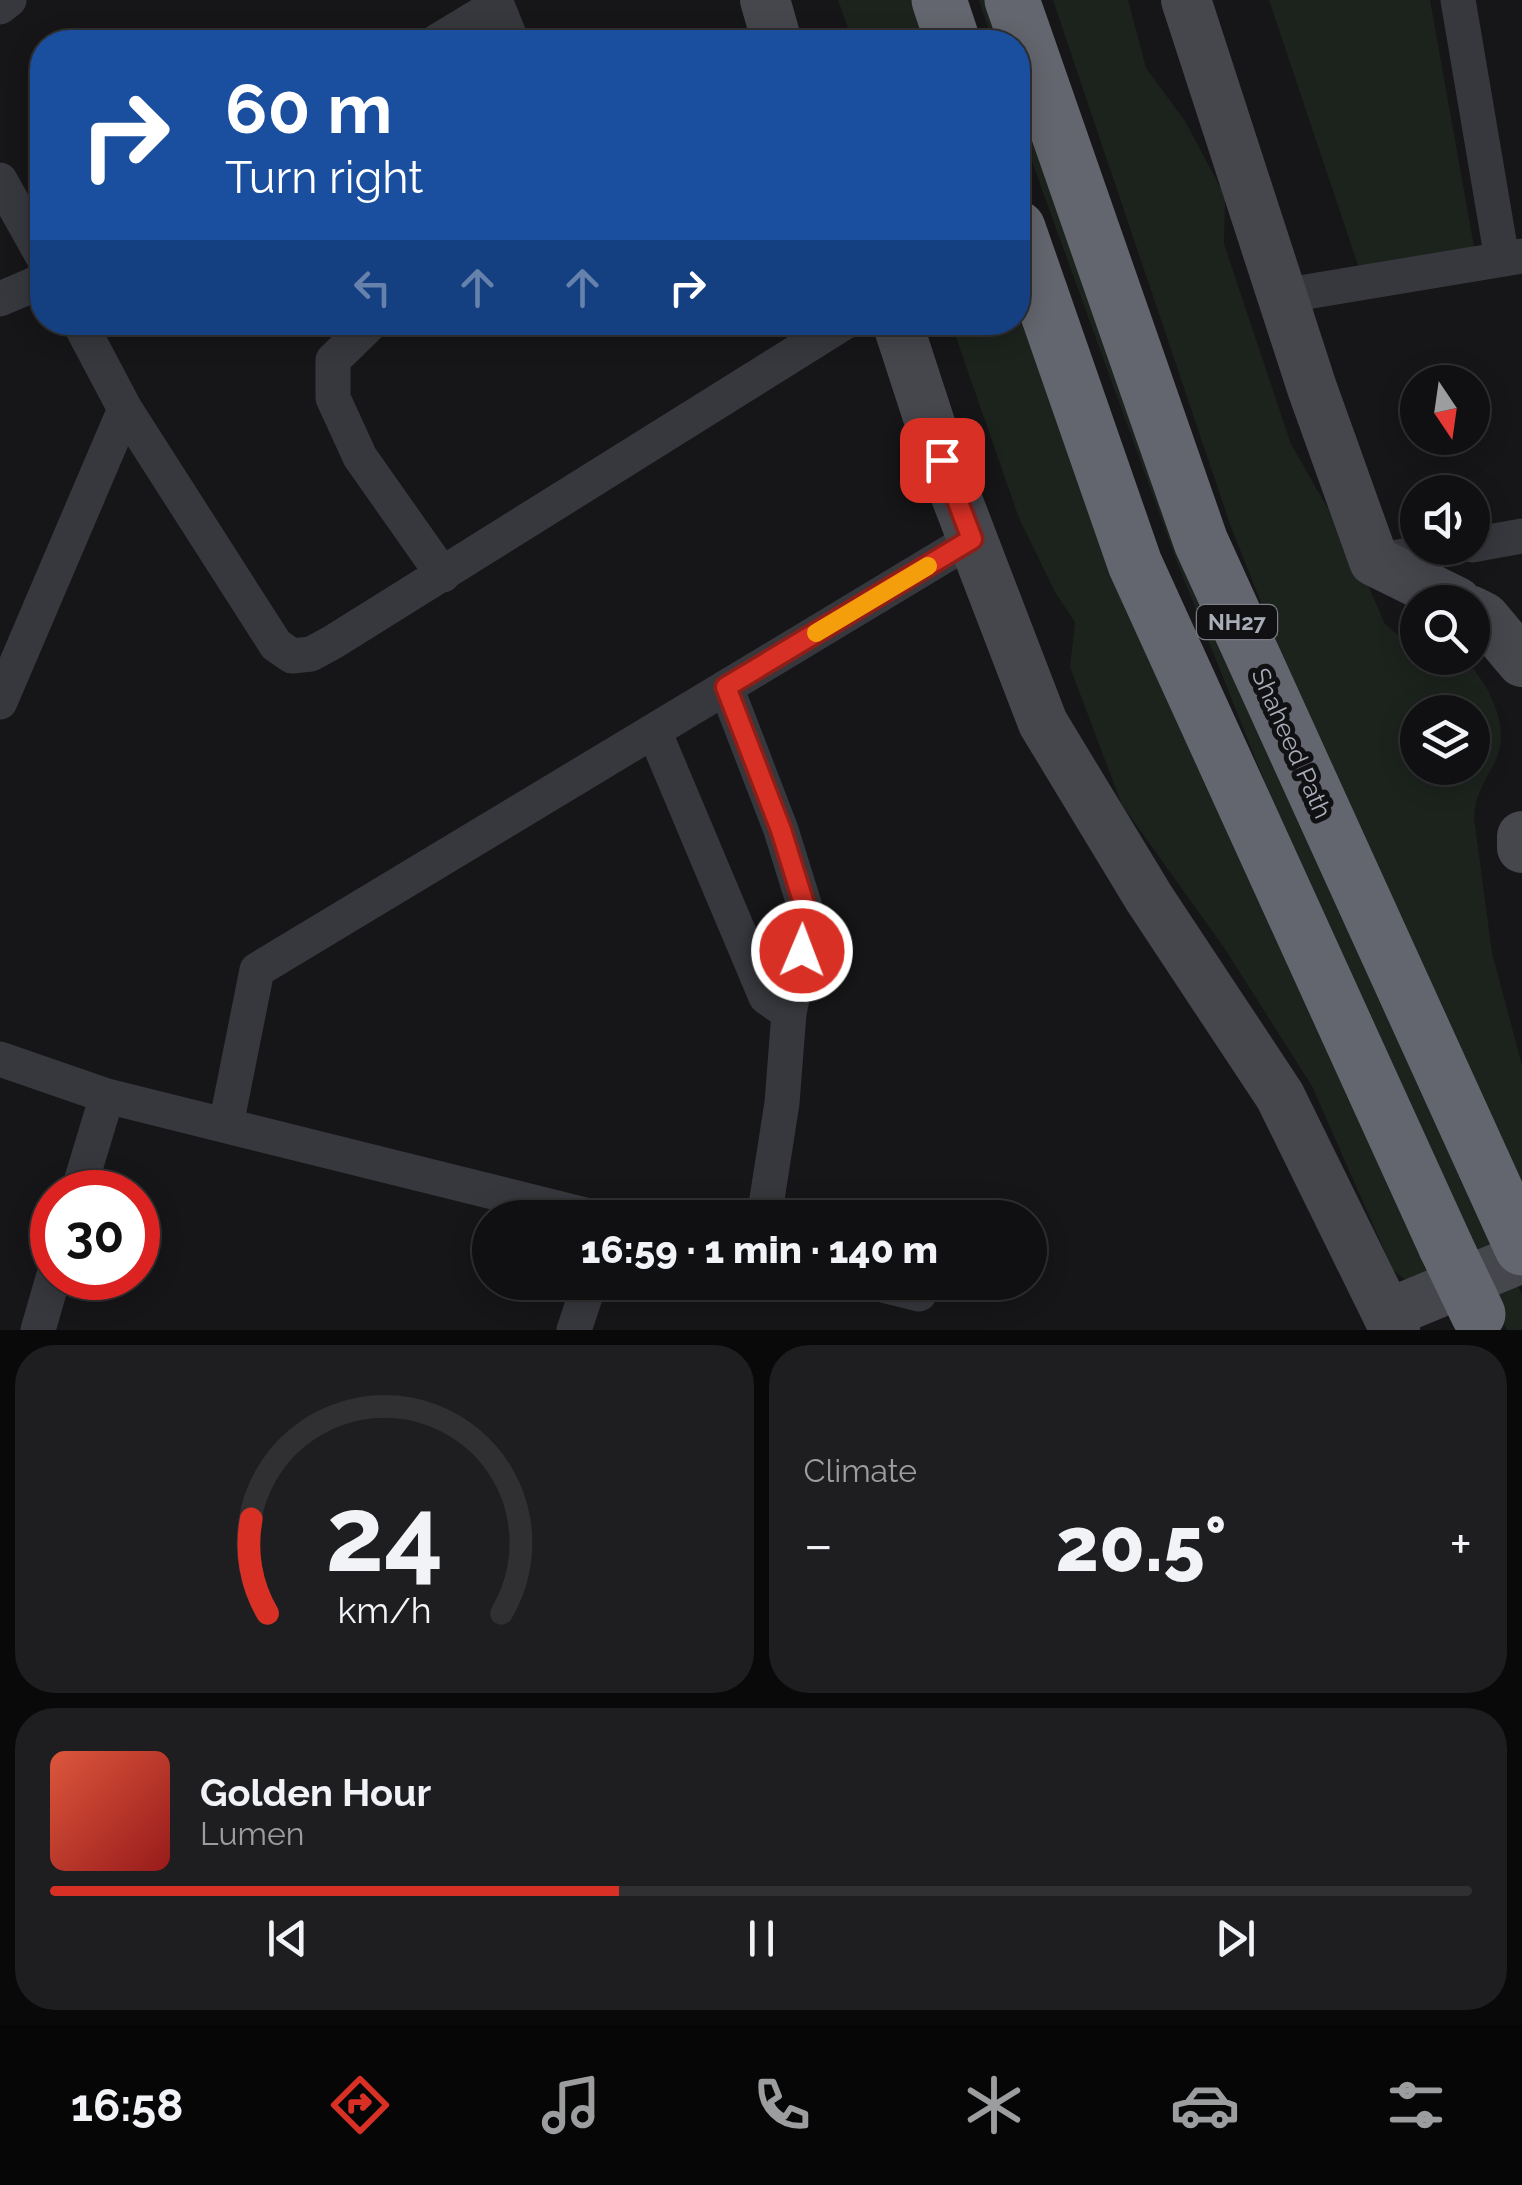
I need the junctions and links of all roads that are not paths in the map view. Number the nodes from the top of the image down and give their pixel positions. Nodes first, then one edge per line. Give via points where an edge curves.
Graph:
1 (9, 0) edge
2 (765, 0) edge
3 (939, 0) edge
4 (1012, 0) edge
5 (1186, 0) edge
6 (1458, 0) edge
7 (496, 3) edge
8 (0, 6) edge
9 (454, 30) edge
10 (507, 30) edge
11 (774, 30) edge
12 (949, 30) edge
13 (1022, 30) edge
14 (1030, 52) edge
15 (0, 180) edge
16 (30, 233) edge
17 (1512, 258) edge
18 (1030, 262) edge
19 (30, 285) edge
20 (1282, 296) junction
21 (0, 299) edge
22 (86, 335) edge
23 (359, 335) edge
24 (823, 335) edge
25 (901, 335) edge
26 (125, 409) junction
27 (1522, 536) edge
28 (972, 539) junction
29 (1490, 541) edge
30 (1400, 556) edge
31 (1374, 560) junction
32 (443, 575) junction
33 (1423, 585) edge
34 (1490, 624) edge
35 (1522, 662) edge
36 (726, 687) junction
37 (0, 700) edge
38 (654, 731) junction
39 (1522, 836) edge
40 (1522, 848) edge
41 (789, 1013) junction
42 (0, 1059) edge
43 (106, 1096) junction
44 (226, 1125) junction
45 (84, 1170) edge
46 (526, 1200) edge
47 (767, 1200) edge
48 (1518, 1243) edge
49 (47, 1300) edge
50 (584, 1300) edge
51 (1391, 1322) edge
52 (1481, 1322) edge
53 (38, 1330) edge
54 (574, 1330) edge

1 - 8 street
2 - 11 street
3 - 12 highway
4 - 13 highway, Shaheed Path / NH27
5 - 20 street
6 - 17 street
7 - 9 street
7 - 10 street
14 - 48 highway, Shaheed Path / NH27 via 1201,542
15 - 16 street
17 - 20 street
18 - 52 highway, NH27, bridge via 1135,564
19 - 21 street
20 - 31 street
22 - 26 street
23 - 32 street via 333,360 333,398 360,457
24 - 32 street
25 - 28 street
26 - 32 street via 276,645 292,656 311,654
26 - 37 street
27 - 29 street
28 - 36 street
28 - 51 street via 1044,723 1280,1096
30 - 31 street
31 - 33 street
34 - 35 street
36 - 38 street
36 - 41 street via 809,920
38 - 41 street via 766,997
38 - 44 street via 257,970
39 - 40 street
41 - 47 street
42 - 43 street
43 - 44 street
43 - 45 street
44 - 46 street
48 - 51 street
49 - 53 street
50 - 54 street

